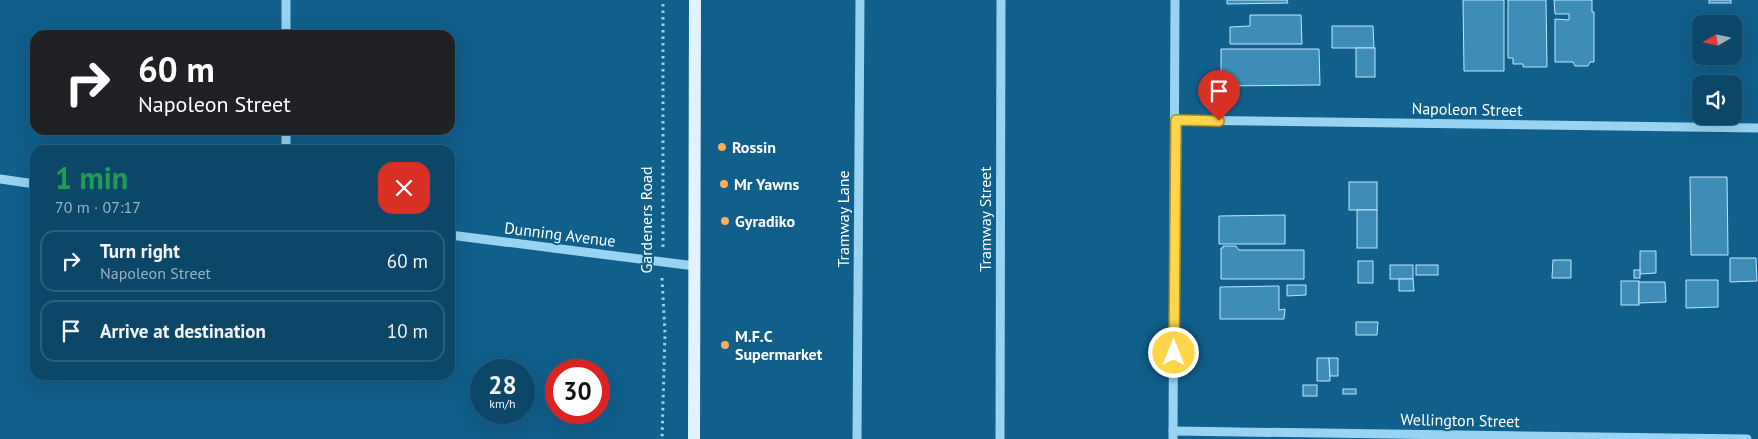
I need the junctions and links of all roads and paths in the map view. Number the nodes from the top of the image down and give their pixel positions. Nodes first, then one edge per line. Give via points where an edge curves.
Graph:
1 (286, 0) edge
2 (663, 0) edge
3 (696, 0) edge
4 (860, 0) edge
5 (1001, 0) edge
6 (1175, 0) edge
7 (286, 30) edge
8 (1176, 120) junction
9 (1758, 128) edge
10 (0, 179) edge
11 (30, 183) edge
12 (455, 235) edge
13 (662, 262) junction
14 (695, 266) junction
15 (1173, 435) edge
16 (662, 439) edge
17 (694, 439) edge
18 (857, 439) edge
19 (1000, 439) edge
20 (1747, 439) edge

1 - 7 street
2 - 13 path, Gardeners Road
3 - 14 main road
4 - 18 street, Tramway Lane
5 - 19 street, Tramway Street
6 - 8 street
8 - 9 street, Napoleon Street
8 - 15 street
10 - 11 street
12 - 13 street, Dunning Avenue
13 - 14 street, Dunning Avenue
13 - 16 path, Gardeners Road
14 - 17 main road
15 - 20 street, Wellington Street

